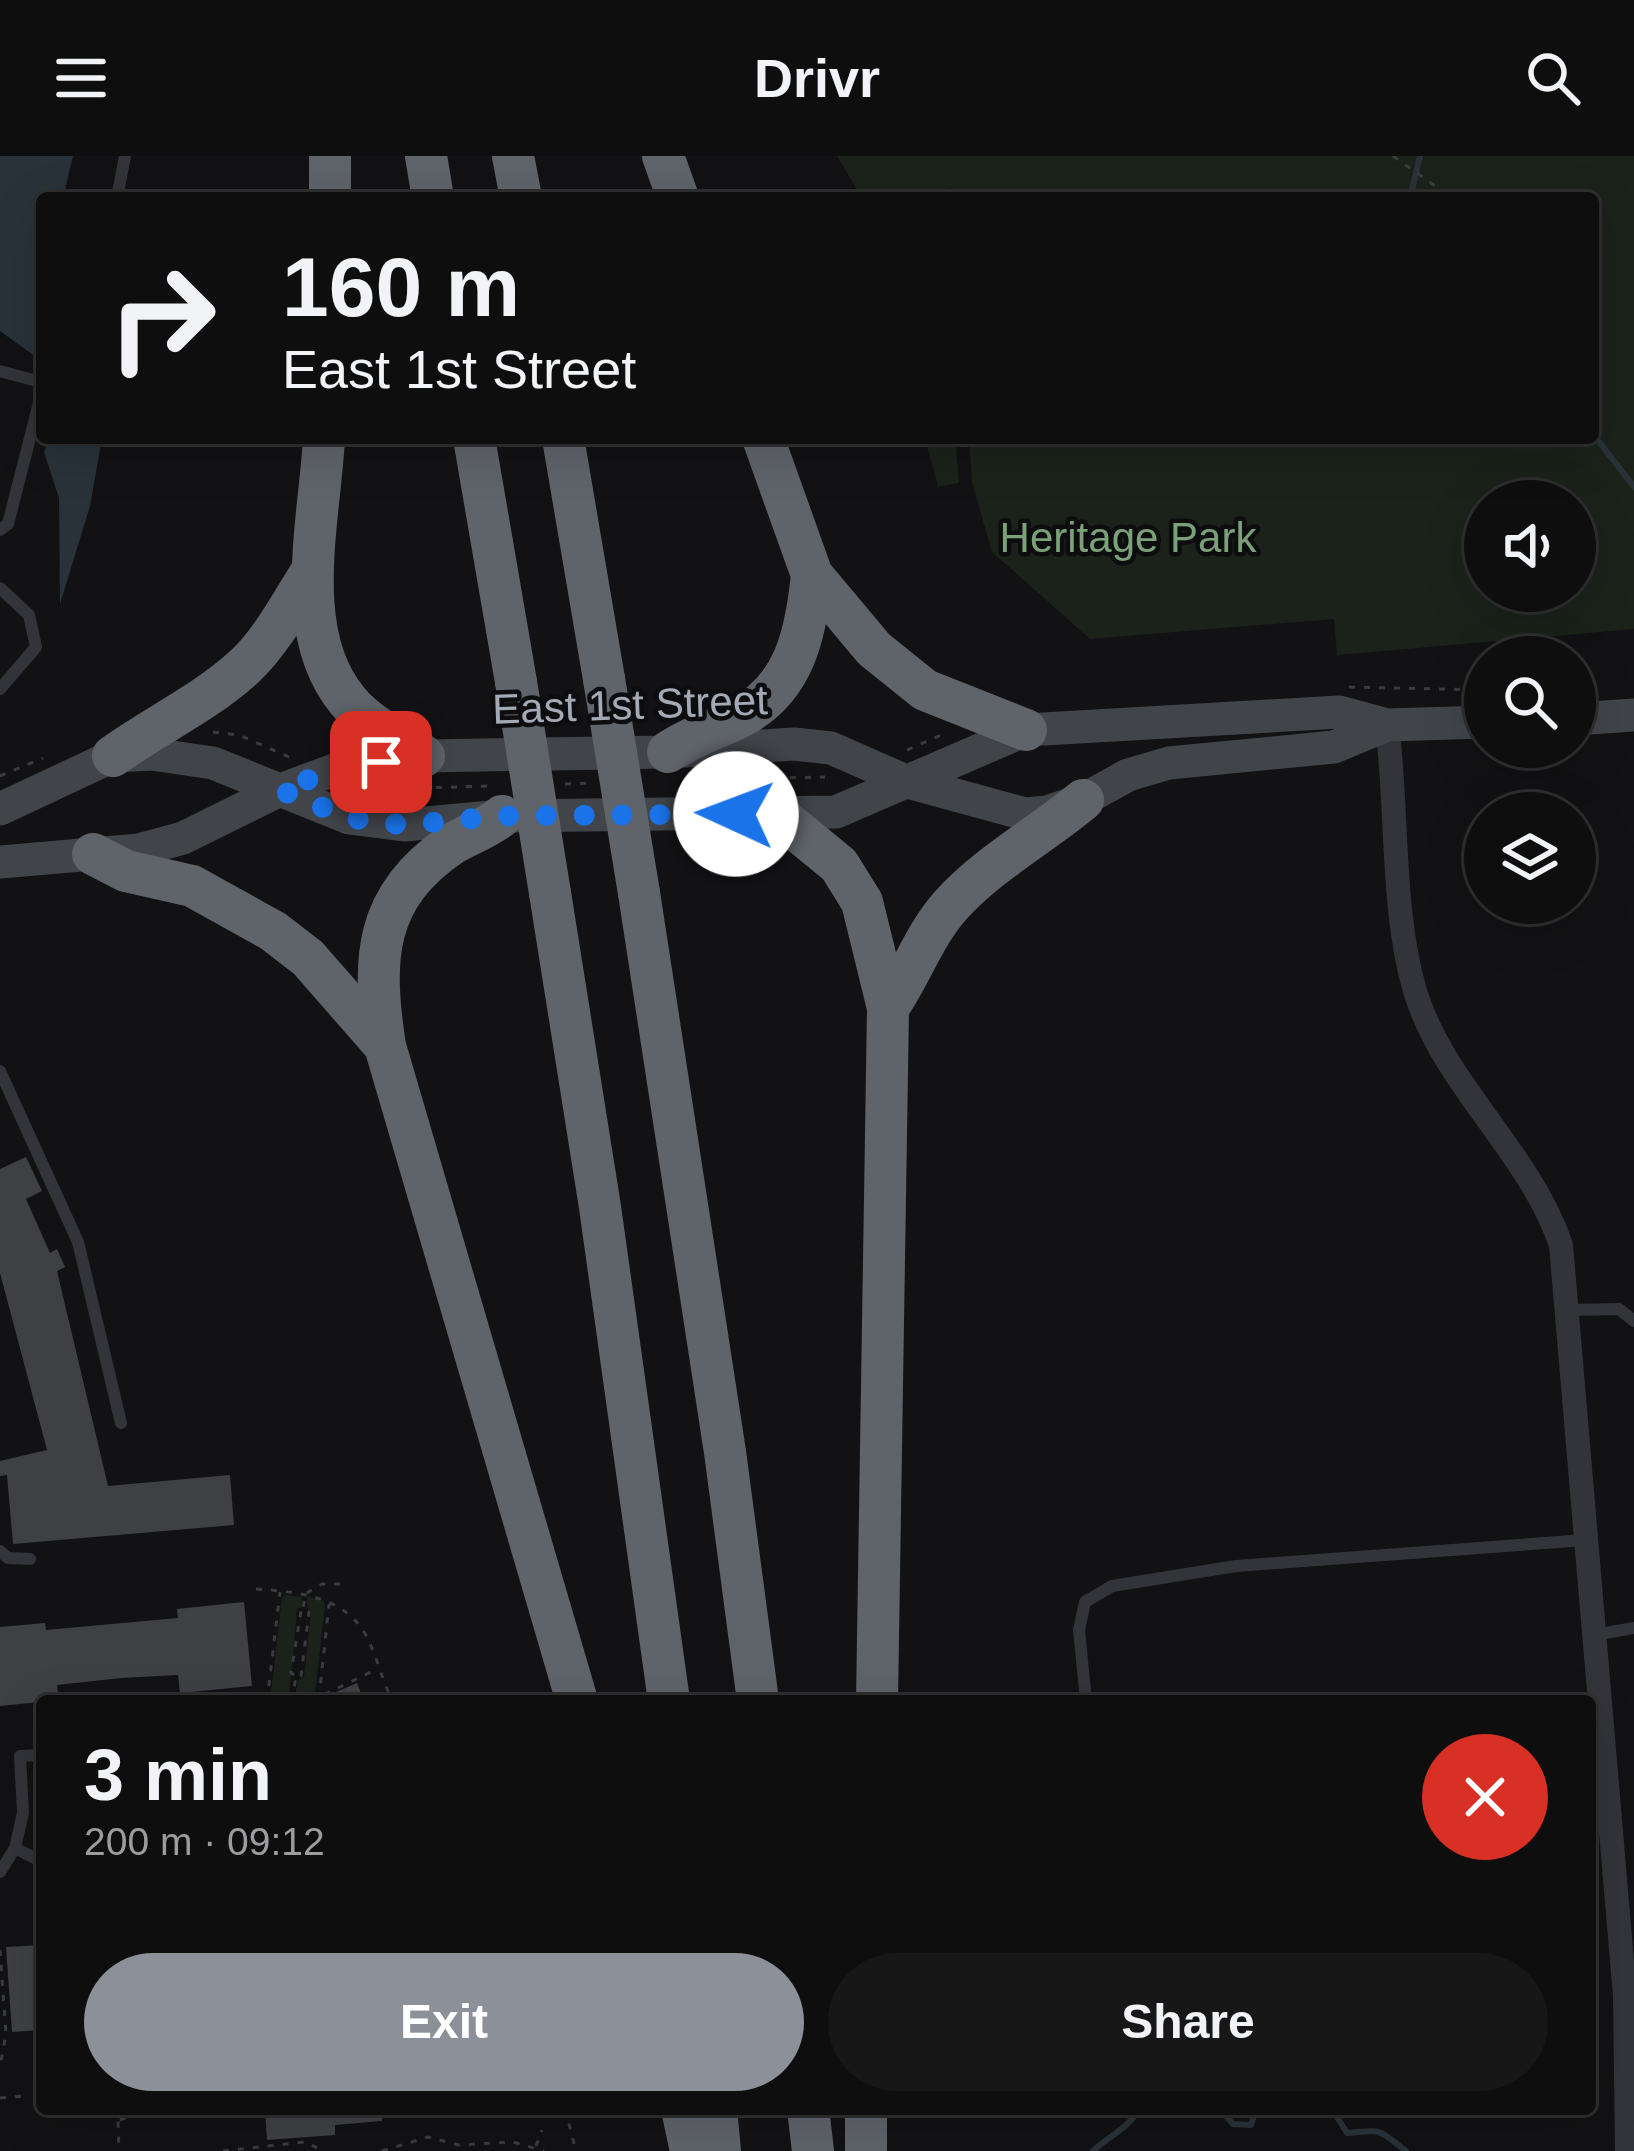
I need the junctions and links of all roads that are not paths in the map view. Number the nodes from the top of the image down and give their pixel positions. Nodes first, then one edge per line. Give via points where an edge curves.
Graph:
1 (125, 156) edge
2 (330, 156) edge
3 (426, 156) edge
4 (513, 156) edge
5 (663, 156) edge
6 (118, 192) edge
7 (330, 192) edge
8 (432, 192) edge
9 (519, 192) edge
10 (676, 192) edge
11 (0, 370) edge
12 (36, 381) edge
13 (36, 414) edge
14 (324, 444) edge
15 (475, 444) edge
16 (564, 444) edge
17 (766, 444) edge
18 (0, 530) edge
19 (310, 574) junction
20 (812, 575) junction
21 (0, 588) edge
22 (0, 689) edge
23 (1634, 715) edge
24 (1596, 718) edge
25 (1464, 723) edge
26 (1387, 725) junction
27 (1026, 730) junction
28 (668, 752) junction
29 (113, 756) junction
30 (424, 756) junction
31 (908, 782) junction
32 (280, 790) junction
33 (1083, 800) junction
34 (0, 809) edge
35 (778, 815) junction
36 (502, 816) junction
37 (93, 854) junction
38 (0, 862) edge
39 (888, 1008) junction
40 (385, 1046) junction
41 (0, 1070) edge
42 (1567, 1310) junction
43 (1634, 1321) edge
44 (121, 1423) dead end
45 (1585, 1540) junction
46 (0, 1551) edge
47 (30, 1559) dead end
48 (1634, 1628) edge
49 (1593, 1635) junction
50 (576, 1695) edge
51 (668, 1695) edge
52 (757, 1695) edge
53 (877, 1695) edge
54 (1084, 1695) edge
55 (36, 1755) edge
56 (15, 1848) junction
57 (36, 1859) edge
58 (1, 1870) edge
59 (683, 2115) edge
60 (717, 2115) edge
61 (809, 2115) edge
62 (866, 2115) edge
63 (691, 2151) edge
64 (720, 2151) edge
65 (813, 2151) edge
66 (866, 2151) edge
67 (1627, 2151) edge

1 - 6 lane
2 - 7 highway
3 - 8 highway
4 - 9 highway
5 - 10 highway
11 - 12 lane
13 - 18 lane
14 - 19 highway
15 - 51 highway, bridge via 610,1273
16 - 52 highway, bridge
17 - 20 highway
19 - 29 highway via 248,664
19 - 30 highway via 336,684 350,704
20 - 27 highway via 874,649 925,690
20 - 28 highway via 802,644 787,676 742,716
21 - 22 lane via 29,615 36,646
23 - 24 main road
25 - 26 main road, East 1st Street
26 - 27 main road, East 1st Street via 1339,712
26 - 33 main road, East 1st Street via 1334,748 1169,763
26 - 42 street via 1415,991 1441,1048 1550,1211 1562,1245
27 - 31 main road, East 1st Street
28 - 30 main road, East 1st Street
28 - 31 main road, East 1st Street via 831,748
29 - 32 main road, East 1st Street via 213,763
29 - 34 main road, East 1st Street
30 - 32 main road, East 1st Street via 337,769
31 - 33 main road, East 1st Street via 1024,814
31 - 35 main road, East 1st Street via 836,812
32 - 36 main road, East 1st Street via 349,818 404,825
32 - 37 main road, East 1st Street via 183,838
33 - 39 highway via 975,880 947,910
35 - 36 main road, East 1st Street
35 - 39 highway via 839,865 862,902
36 - 40 highway via 416,874 394,906 377,953
37 - 38 main road, East 1st Street
37 - 40 highway via 126,871 192,886 273,932 308,958
39 - 53 highway
40 - 50 highway
41 - 44 lane via 78,1242
42 - 43 lane via 1618,1310
42 - 45 street
45 - 49 street
45 - 54 lane via 1236,1566 1112,1586 1085,1602
46 - 47 lane
48 - 49 lane
49 - 67 street via 1624,1996
55 - 56 lane via 20,1756 23,1813
56 - 57 lane
56 - 58 lane
59 - 63 highway
60 - 64 highway
61 - 65 highway
62 - 66 highway

